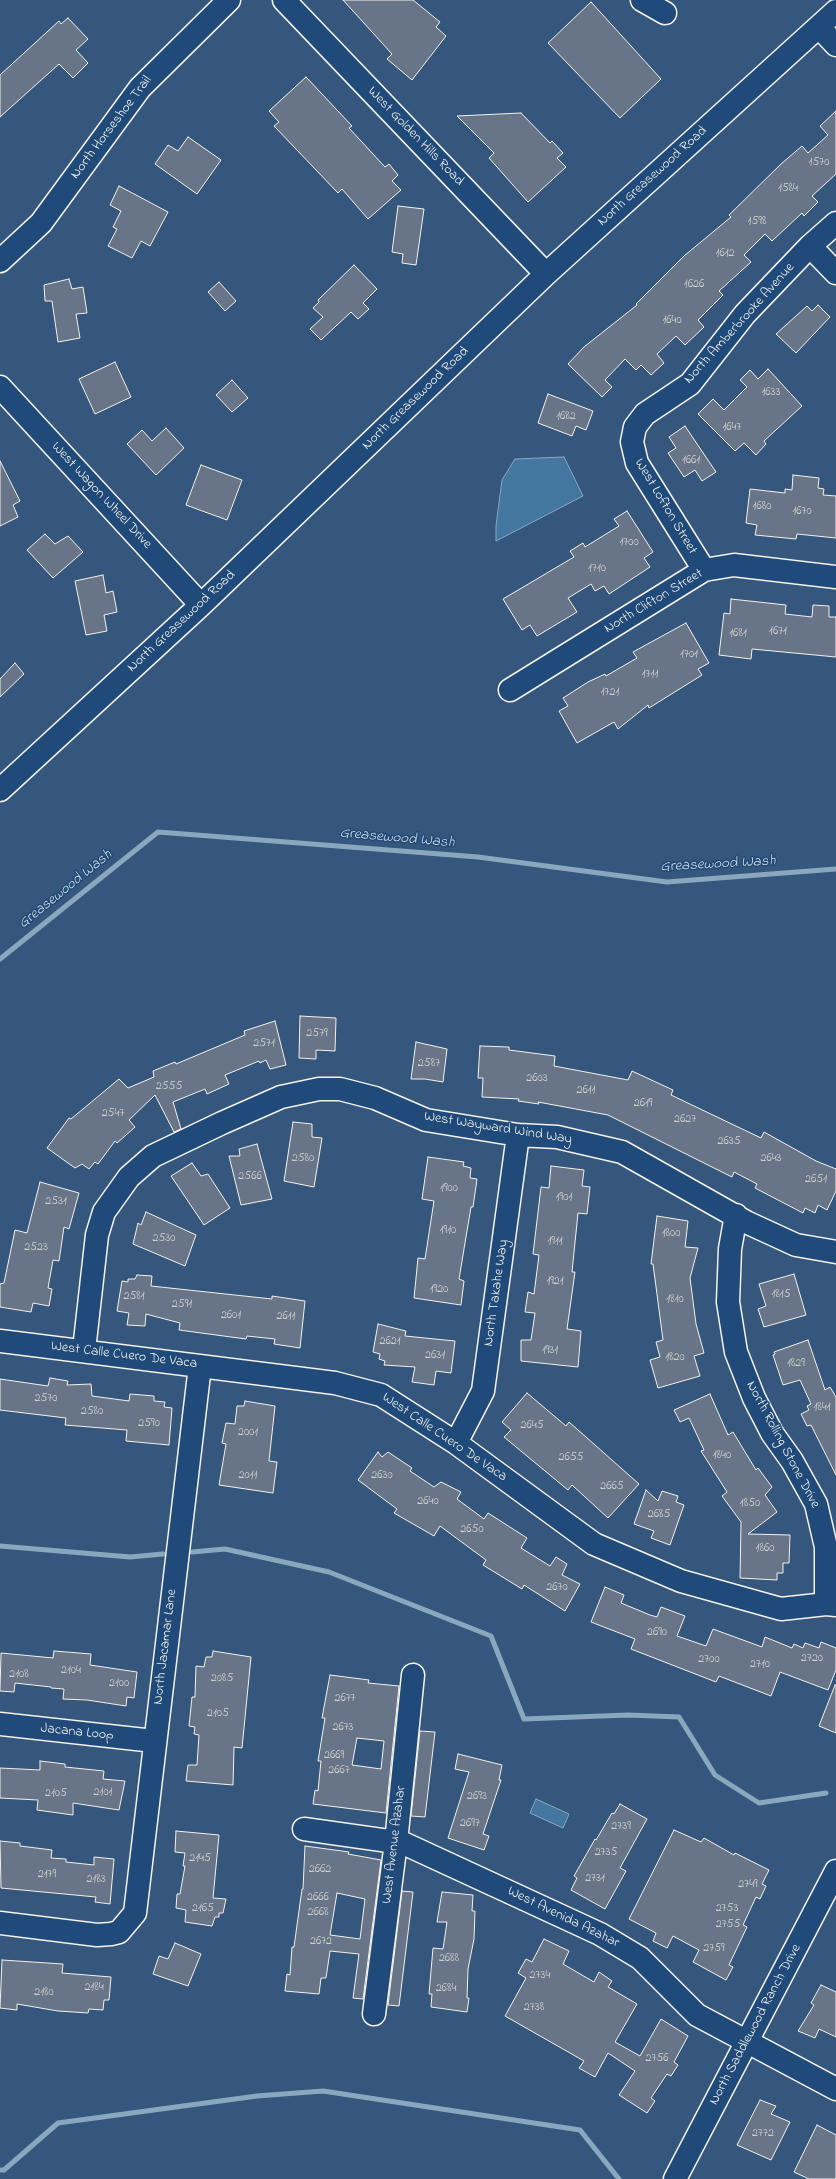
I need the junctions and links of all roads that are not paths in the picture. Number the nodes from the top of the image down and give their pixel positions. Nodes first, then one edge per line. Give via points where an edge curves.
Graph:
1 (229, 0) edge
2 (284, 0) edge
3 (642, 0) edge
4 (836, 11) edge
5 (665, 13) dead end
6 (819, 27) junction
7 (836, 45) edge
8 (836, 223) edge
9 (810, 246) junction
10 (0, 261) edge
11 (836, 273) edge
12 (546, 274) junction
13 (0, 387) edge
14 (628, 436) joint
15 (704, 570) junction
16 (836, 577) edge
17 (201, 605) junction
18 (510, 690) dead end
19 (0, 790) edge
20 (518, 1135) junction
21 (736, 1215) junction
22 (836, 1252) edge
23 (0, 1341) edge
24 (84, 1350) junction
25 (200, 1366) junction
26 (456, 1443) junction
27 (831, 1605) edge
28 (413, 1675) dead end
29 (0, 1724) edge
30 (154, 1741) junction
31 (304, 1829) dead end
32 (396, 1842) junction
33 (836, 1871) edge
34 (0, 1923) edge
35 (374, 2014) dead end
36 (748, 2042) junction
37 (836, 2089) edge
38 (675, 2179) edge

1 - 10 street, North Horseshoe Trail via 140,88 41,223
2 - 12 street, West Golden Hills Road
3 - 5 street
4 - 6 street, North Greasewood Road
6 - 7 street
6 - 12 street, North Greasewood Road
8 - 9 street, North Amberbrooke Avenue
9 - 11 street
9 - 14 street, North Amberbrooke Avenue via 745,314 690,384 645,414
12 - 17 street, North Greasewood Road
13 - 17 street, West Wagon Wheel Drive
14 - 15 street, West Lofton Street via 637,463
15 - 16 street, North Clifton Street via 734,565
15 - 18 street, North Clifton Street
17 - 19 street, North Greasewood Road
20 - 21 street, West Wayward Wind Way via 557,1137 622,1152
20 - 24 street, West Wayward Wind Way via 426,1120 375,1098 340,1089 319,1089 281,1097 153,1156 129,1178 104,1212 97,1235
20 - 26 street, North Takahe Way via 483,1391
21 - 22 street, West Wayward Wind Way via 796,1245
21 - 27 street, North Rolling Stone Drive via 730,1249 728,1302 736,1352 765,1419 816,1504 826,1546
23 - 24 street, West Calle Cuero De Vaca
24 - 25 street, West Calle Cuero De Vaca
25 - 26 street, West Calle Cuero De Vaca via 335,1383 381,1395
25 - 30 street, North Jacamar Lane
26 - 27 street, West Calle Cuero De Vaca via 594,1544 681,1580 781,1608
28 - 32 street, West Avenue Azahar
29 - 30 street, Jacana Loop
30 - 34 street, North Jacamar Lane via 137,1901 135,1913 126,1925 119,1932 97,1934
31 - 32 street, West Avenida Azahar
32 - 35 street, West Avenue Azahar
32 - 36 street, West Avenida Azahar via 600,1934 640,1958 697,2015
33 - 36 street, North Saddlewood Ranch Drive
36 - 37 street, West Avenida Azahar
36 - 38 street, North Saddlewood Ranch Drive

